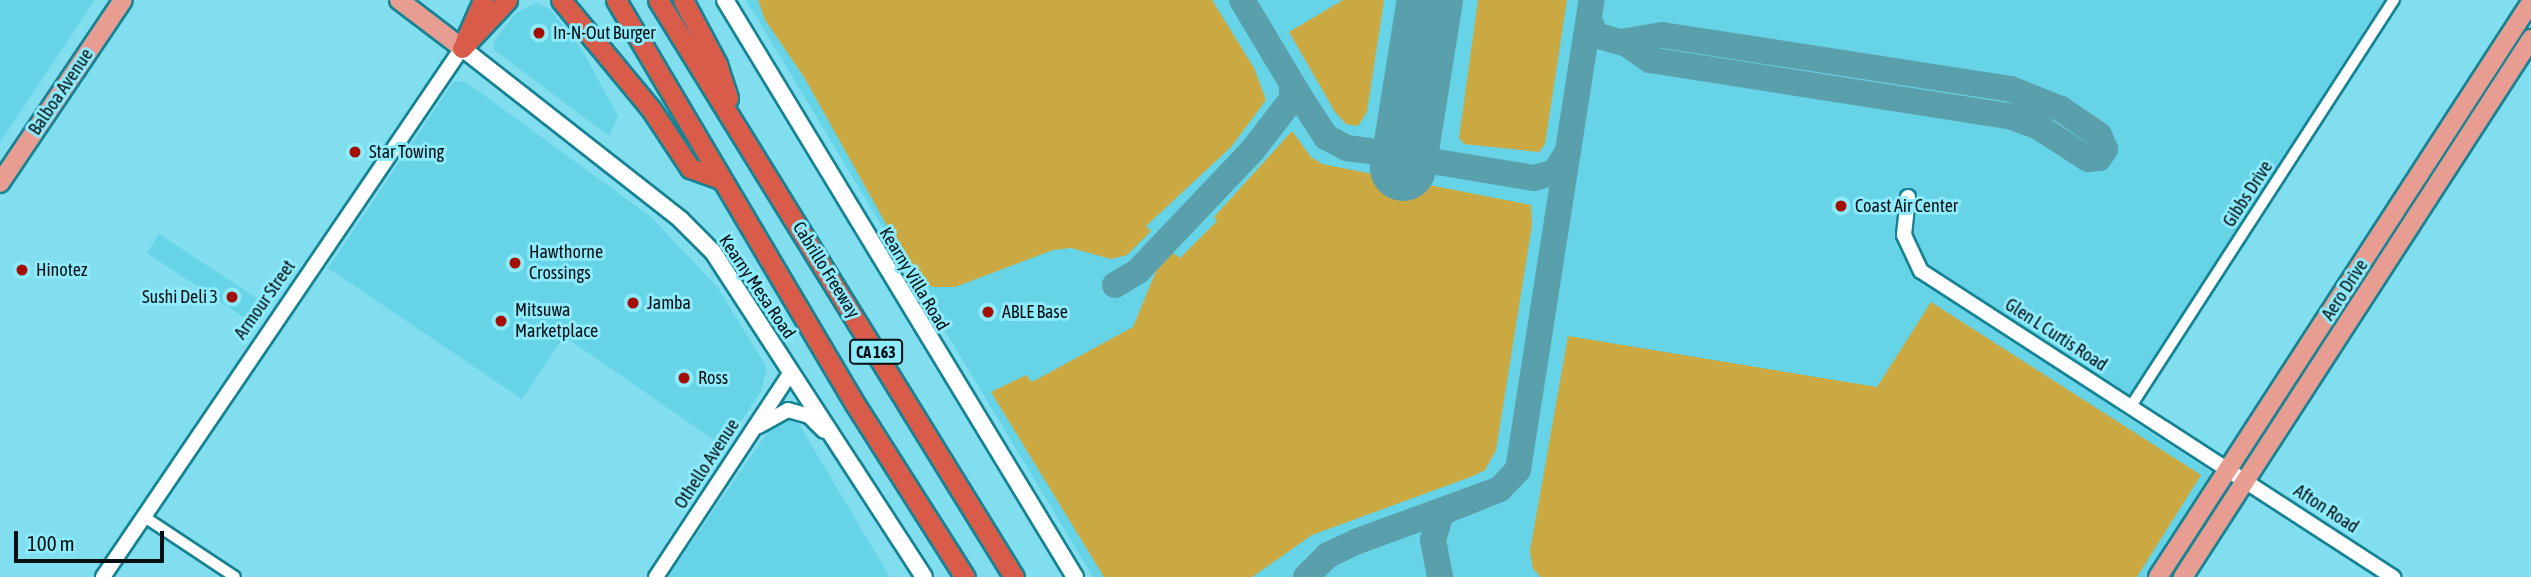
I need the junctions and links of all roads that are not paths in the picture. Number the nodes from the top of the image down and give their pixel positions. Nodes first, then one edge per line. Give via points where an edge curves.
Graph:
1 (123, 0) edge
2 (400, 0) edge
3 (483, 0) edge
4 (507, 0) edge
5 (561, 0) edge
6 (616, 0) edge
7 (658, 0) edge
8 (683, 0) edge
9 (724, 0) edge
10 (2394, 0) edge
11 (2531, 2) edge
12 (2531, 39) edge
13 (462, 48) junction
14 (738, 126) junction
15 (721, 178) junction
16 (0, 183) edge
17 (1908, 197) dead end
18 (791, 372) junction
19 (2131, 406) junction
20 (833, 441) junction
21 (741, 445) junction
22 (2236, 473) junction
23 (143, 516) junction
24 (103, 577) edge
25 (235, 577) edge
26 (656, 577) edge
27 (924, 577) edge
28 (965, 577) edge
29 (1014, 577) edge
30 (1074, 577) edge
31 (2158, 577) edge
32 (2183, 577) edge
33 (2393, 577) edge

1 - 16 main road, Balboa Avenue
2 - 13 main road
3 - 13 highway
4 - 13 highway
5 - 15 highway via 651,109 690,168
6 - 15 highway, CA 163
7 - 14 highway, Cabrillo Freeway / CA 163
8 - 14 highway via 717,64
9 - 30 main road, Kearny Villa Road
10 - 19 street, Gibbs Drive
11 - 22 main road, Aero Drive
12 - 22 main road, Aero Drive
13 - 18 main road, Kearny Mesa Road via 694,233 720,262
13 - 23 street, Armour Street
14 - 29 highway, Cabrillo Freeway / CA 163
15 - 28 highway, CA 163
17 - 19 street, Glen L Curtis Road via 1904,236 1921,271
18 - 20 main road, Kearny Mesa Road
18 - 21 street, Othello Avenue
19 - 22 street, Glen L Curtis Road
20 - 21 street via 809,416 788,410 768,419
20 - 27 main road, Kearny Mesa Road
21 - 26 street, Othello Avenue
22 - 31 main road, Aero Drive
22 - 32 main road, Aero Drive
22 - 33 street, Afton Road
23 - 24 street, Armour Street
23 - 25 street

